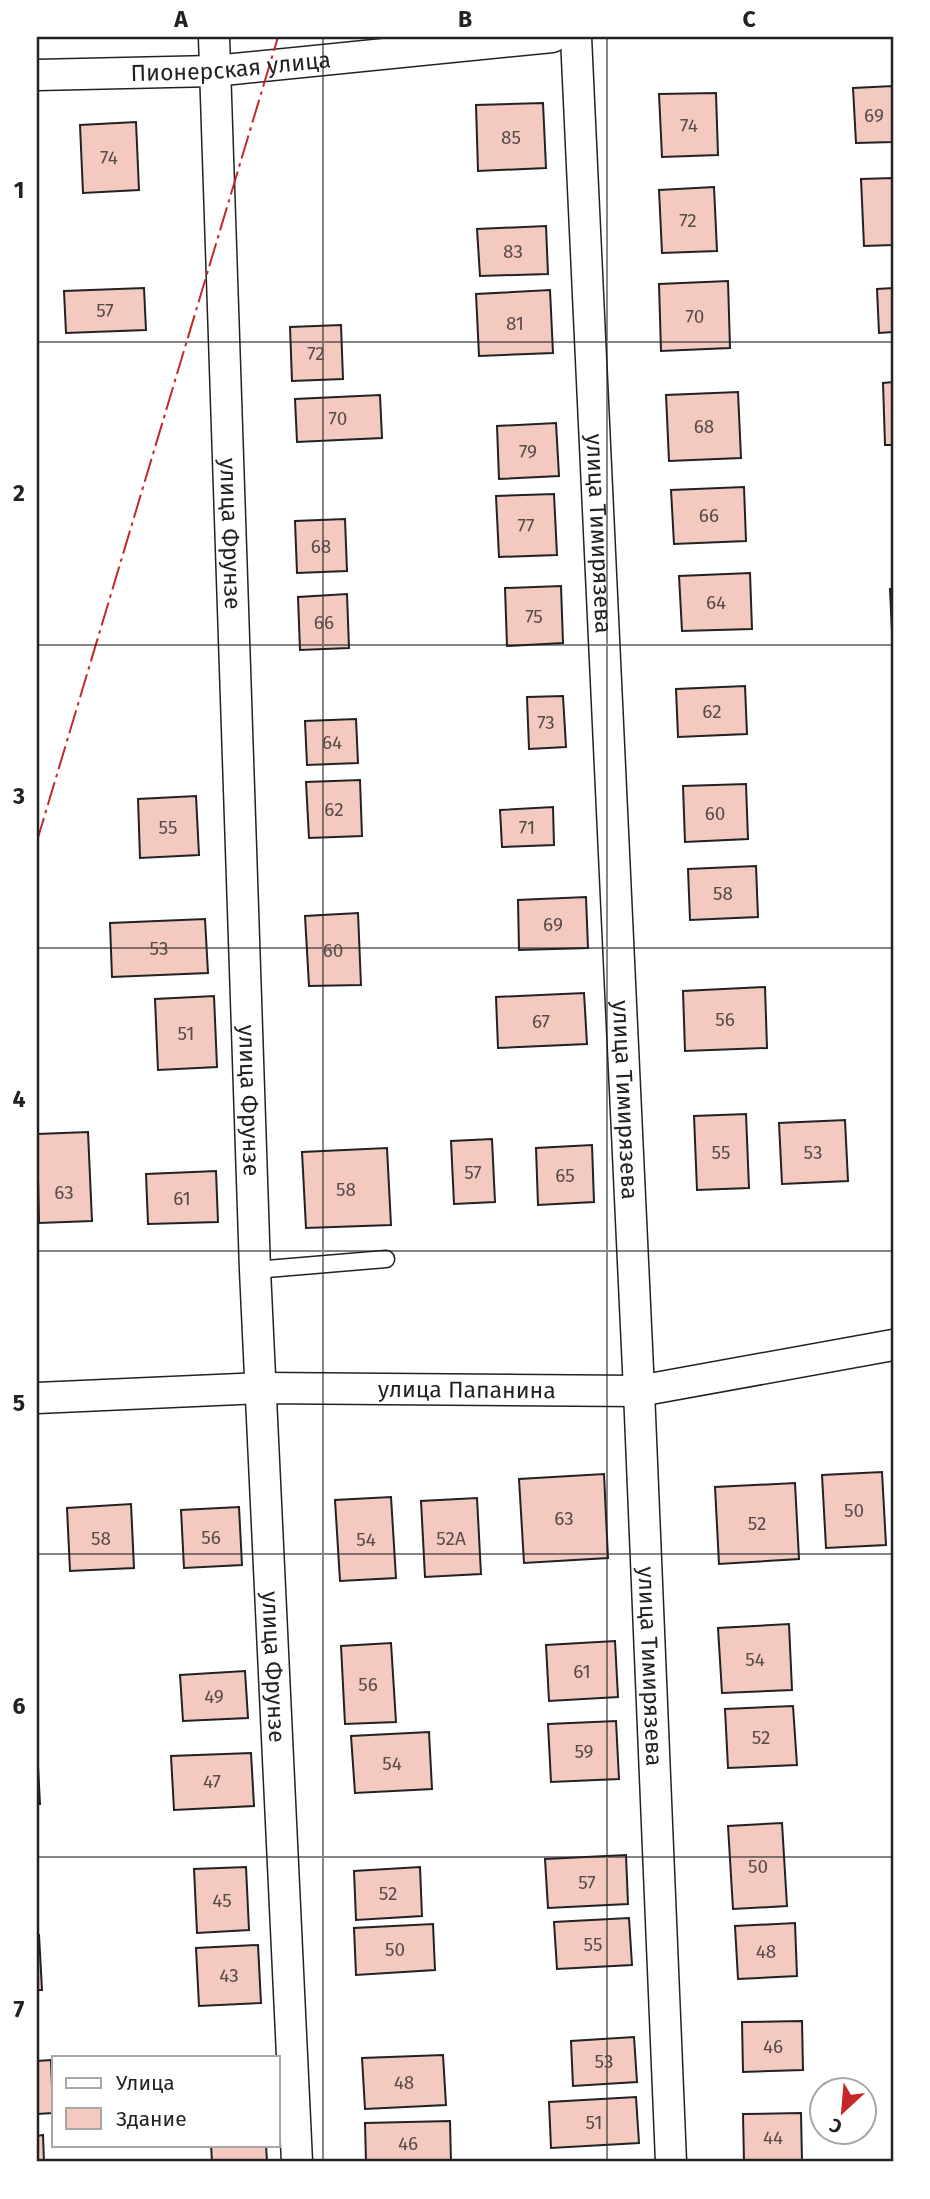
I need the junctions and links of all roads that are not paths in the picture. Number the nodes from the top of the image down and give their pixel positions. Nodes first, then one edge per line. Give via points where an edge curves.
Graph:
1 (214, 37) edge
2 (552, 37) edge
3 (576, 37) edge
4 (215, 71) junction
5 (37, 75) edge
6 (386, 1259) dead end
7 (255, 1270) junction
8 (893, 1345) edge
9 (261, 1388) junction
10 (639, 1391) junction
11 (37, 1398) edge
12 (296, 2162) edge
13 (671, 2162) edge

1 - 4 street, улица Фрунзе
2 - 4 street, Пионерская улица
3 - 10 street, улица Тимирязева
4 - 5 street, Пионерская улица
4 - 7 street, улица Фрунзе
6 - 7 lane
7 - 9 street, улица Фрунзе
8 - 10 street, улица Папанина
9 - 10 street, улица Папанина
9 - 11 street, улица Папанина
9 - 12 street, улица Фрунзе
10 - 13 street, улица Тимирязева

